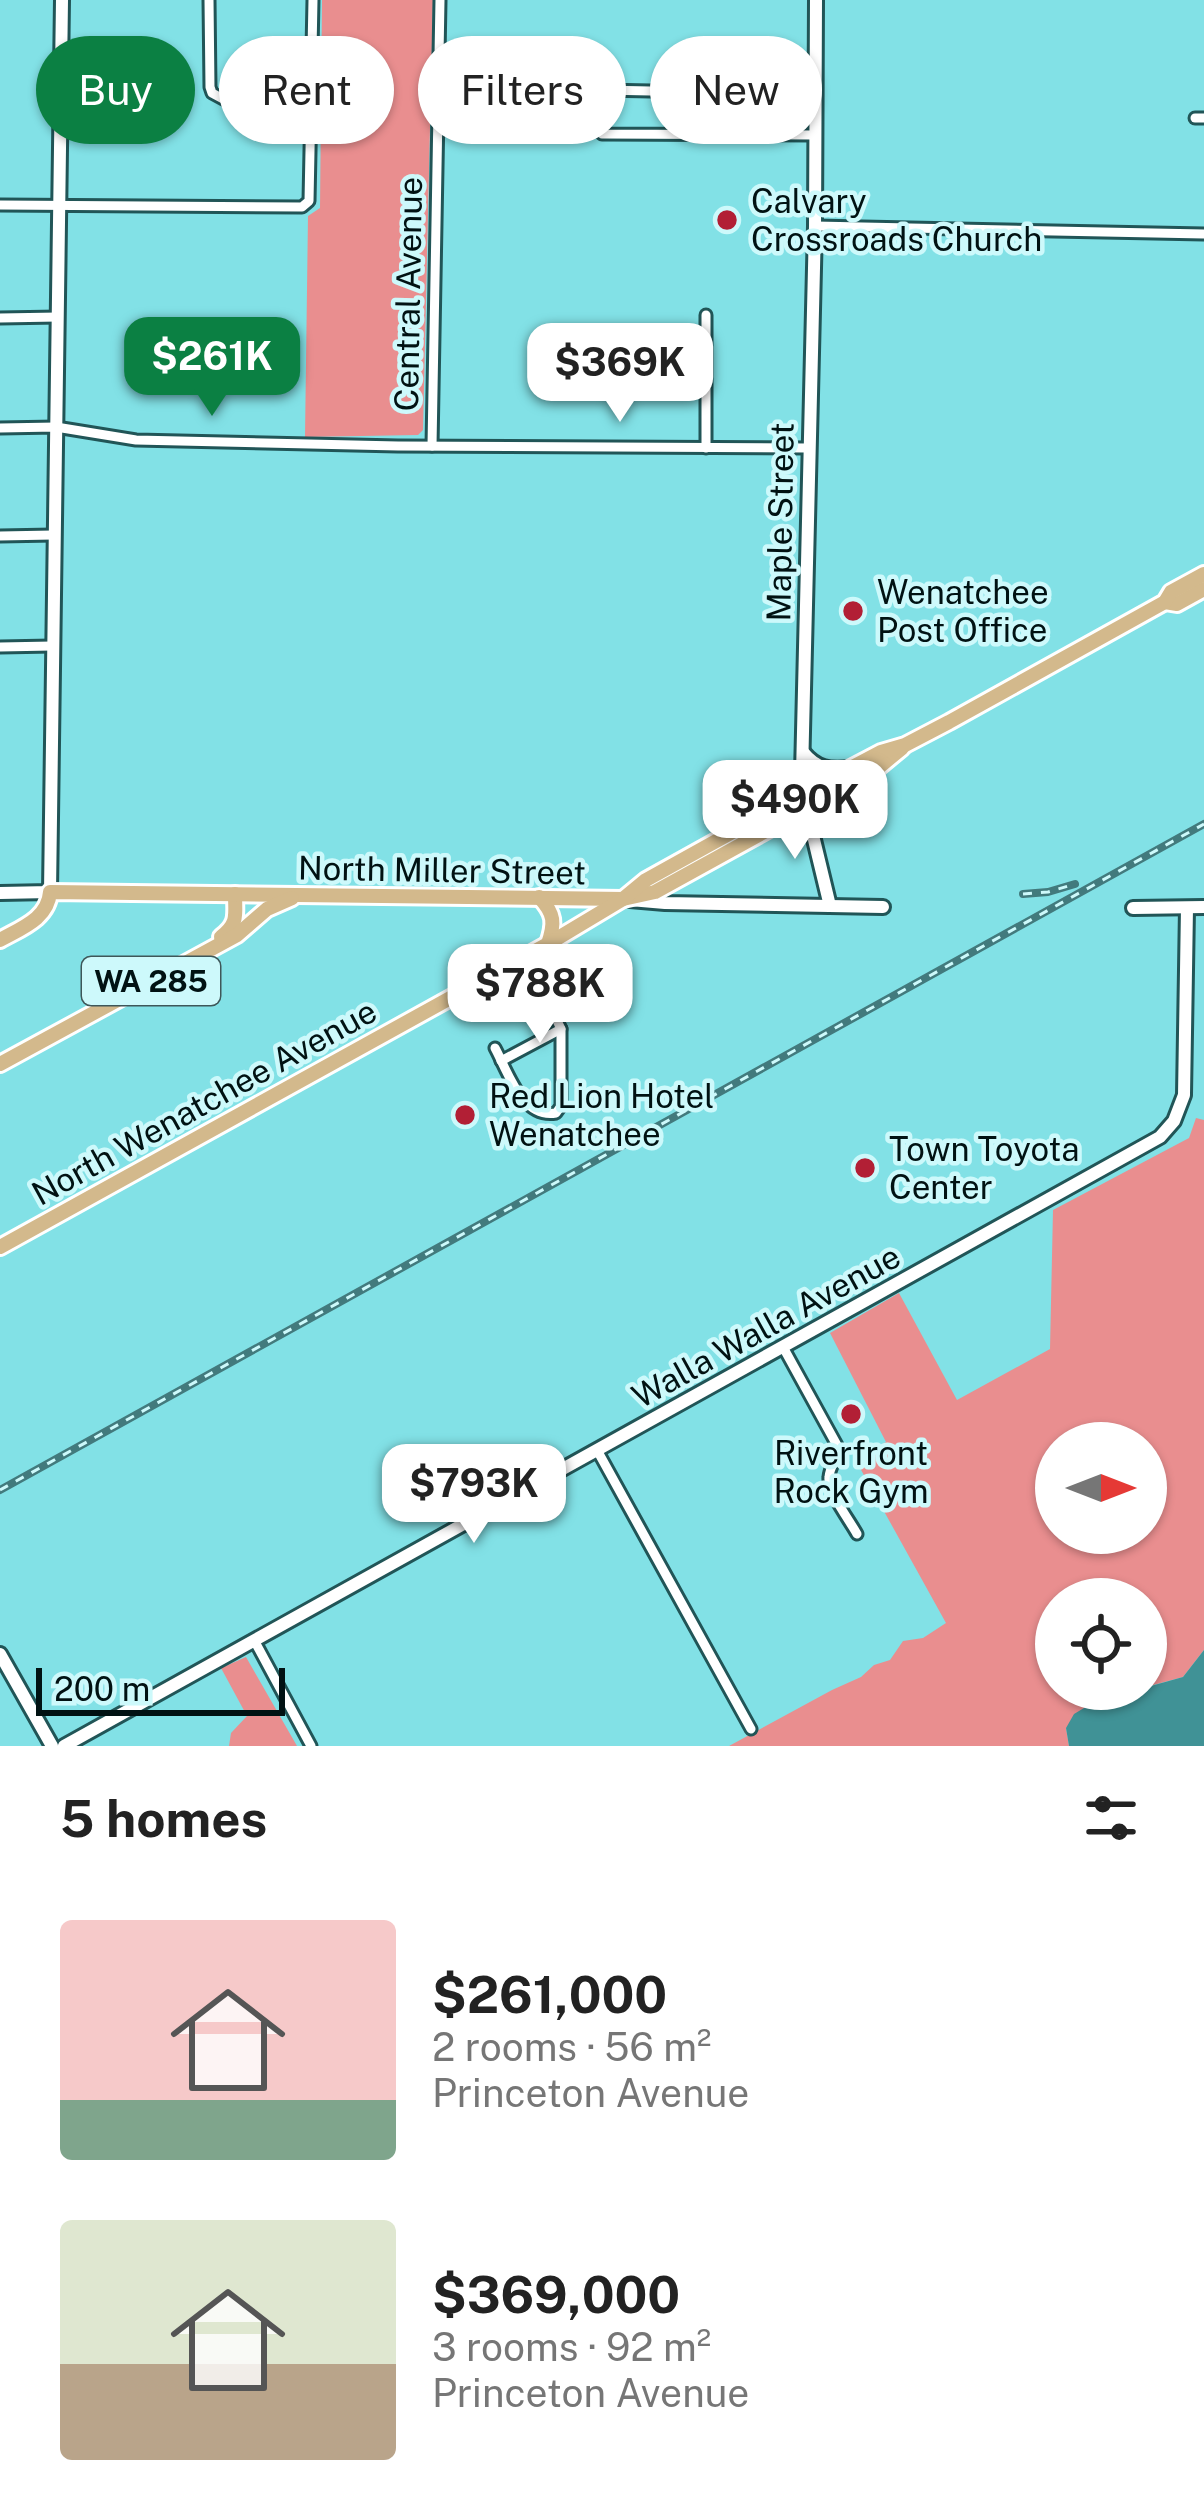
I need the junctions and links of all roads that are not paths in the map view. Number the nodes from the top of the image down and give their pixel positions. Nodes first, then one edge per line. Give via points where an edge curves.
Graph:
1 (62, 0) edge
2 (209, 0) edge
3 (313, 0) edge
4 (440, 0) edge
5 (816, 0) edge
6 (313, 36) edge
7 (816, 36) edge
8 (650, 91) edge
9 (219, 97) edge
10 (650, 135) edge
11 (311, 144) edge
12 (815, 144) edge
13 (59, 204) junction
14 (0, 205) edge
15 (815, 226) junction
16 (1204, 234) edge
17 (706, 315) dead end
18 (58, 317) junction
19 (0, 318) edge
20 (56, 427) junction
21 (0, 428) edge
22 (432, 446) junction
23 (706, 448) junction
24 (808, 448) junction
25 (0, 536) edge
26 (53, 536) junction
27 (1204, 574) edge
28 (1204, 589) edge
29 (1166, 602) junction
30 (0, 646) edge
31 (52, 646) junction
32 (904, 745) junction
33 (802, 752) junction
34 (852, 767) junction
35 (806, 800) junction
36 (50, 892) junction
37 (0, 893) edge
38 (236, 894) junction
39 (300, 895) junction
40 (539, 897) junction
41 (623, 899) junction
42 (830, 906) junction
43 (883, 907) dead end
44 (1133, 908) dead end
45 (1187, 908) junction
46 (1204, 908) edge
47 (0, 940) edge
48 (548, 944) junction
49 (207, 950) junction
50 (526, 956) junction
51 (561, 1028) junction
52 (495, 1048) dead end
53 (501, 1060) junction
54 (0, 1064) edge
55 (0, 1246) edge
56 (783, 1347) junction
57 (597, 1450) junction
58 (857, 1534) dead end
59 (254, 1640) junction
60 (0, 1654) edge
61 (751, 1729) dead end
62 (52, 1746) edge
63 (64, 1746) edge
64 (311, 1746) edge

1 - 13 street
2 - 9 street via 210,87
3 - 6 street
4 - 22 street, Central Avenue
5 - 7 street, Maple Street
8 - 10 street via 602,90 602,134
11 - 13 street via 309,201 302,207
12 - 15 street, Maple Street
13 - 14 street
13 - 18 street
15 - 16 street
15 - 24 street, Maple Street
17 - 23 street
18 - 19 street
18 - 20 street
20 - 21 street
20 - 22 street via 136,440
20 - 26 street
22 - 23 street
23 - 24 street
24 - 33 street, Maple Street
25 - 26 street
26 - 31 street
27 - 29 main road, North Wenatchee Avenue
28 - 29 main road, North Wenatchee Avenue
29 - 32 main road, North Wenatchee Avenue
30 - 31 street
31 - 36 street
32 - 34 main road, North Wenatchee Avenue
32 - 35 main road, North Wenatchee Avenue via 873,772
33 - 34 street via 824,768
33 - 35 street, Maple Street
34 - 35 main road, North Wenatchee Avenue
35 - 41 main road, North Wenatchee Avenue via 655,892
35 - 42 street, Maple Street
36 - 37 street, North Miller Street
36 - 38 main road, North Miller Street
36 - 47 main road via 44,912
38 - 39 main road, North Miller Street
38 - 49 main road, WA 285 via 232,928
39 - 40 main road, North Miller Street
39 - 49 main road, WA 285
40 - 41 main road, North Miller Street
40 - 48 main road via 555,919
41 - 42 street, North Miller Street
41 - 48 main road, North Wenatchee Avenue
42 - 43 street, North Miller Street
44 - 45 street
45 - 46 street
45 - 56 street, Walla Walla Avenue via 1184,1095 1170,1127
48 - 50 main road, North Wenatchee Avenue
49 - 54 main road, WA 285
50 - 51 street
50 - 55 main road, North Wenatchee Avenue
51 - 53 street
51 - 53 street via 556,1113 533,1111
52 - 53 street
56 - 57 street, Walla Walla Avenue
56 - 58 street via 838,1447 829,1483
57 - 59 street, Walla Walla Avenue
57 - 61 street
59 - 63 street, Walla Walla Avenue
59 - 64 street
60 - 62 street

